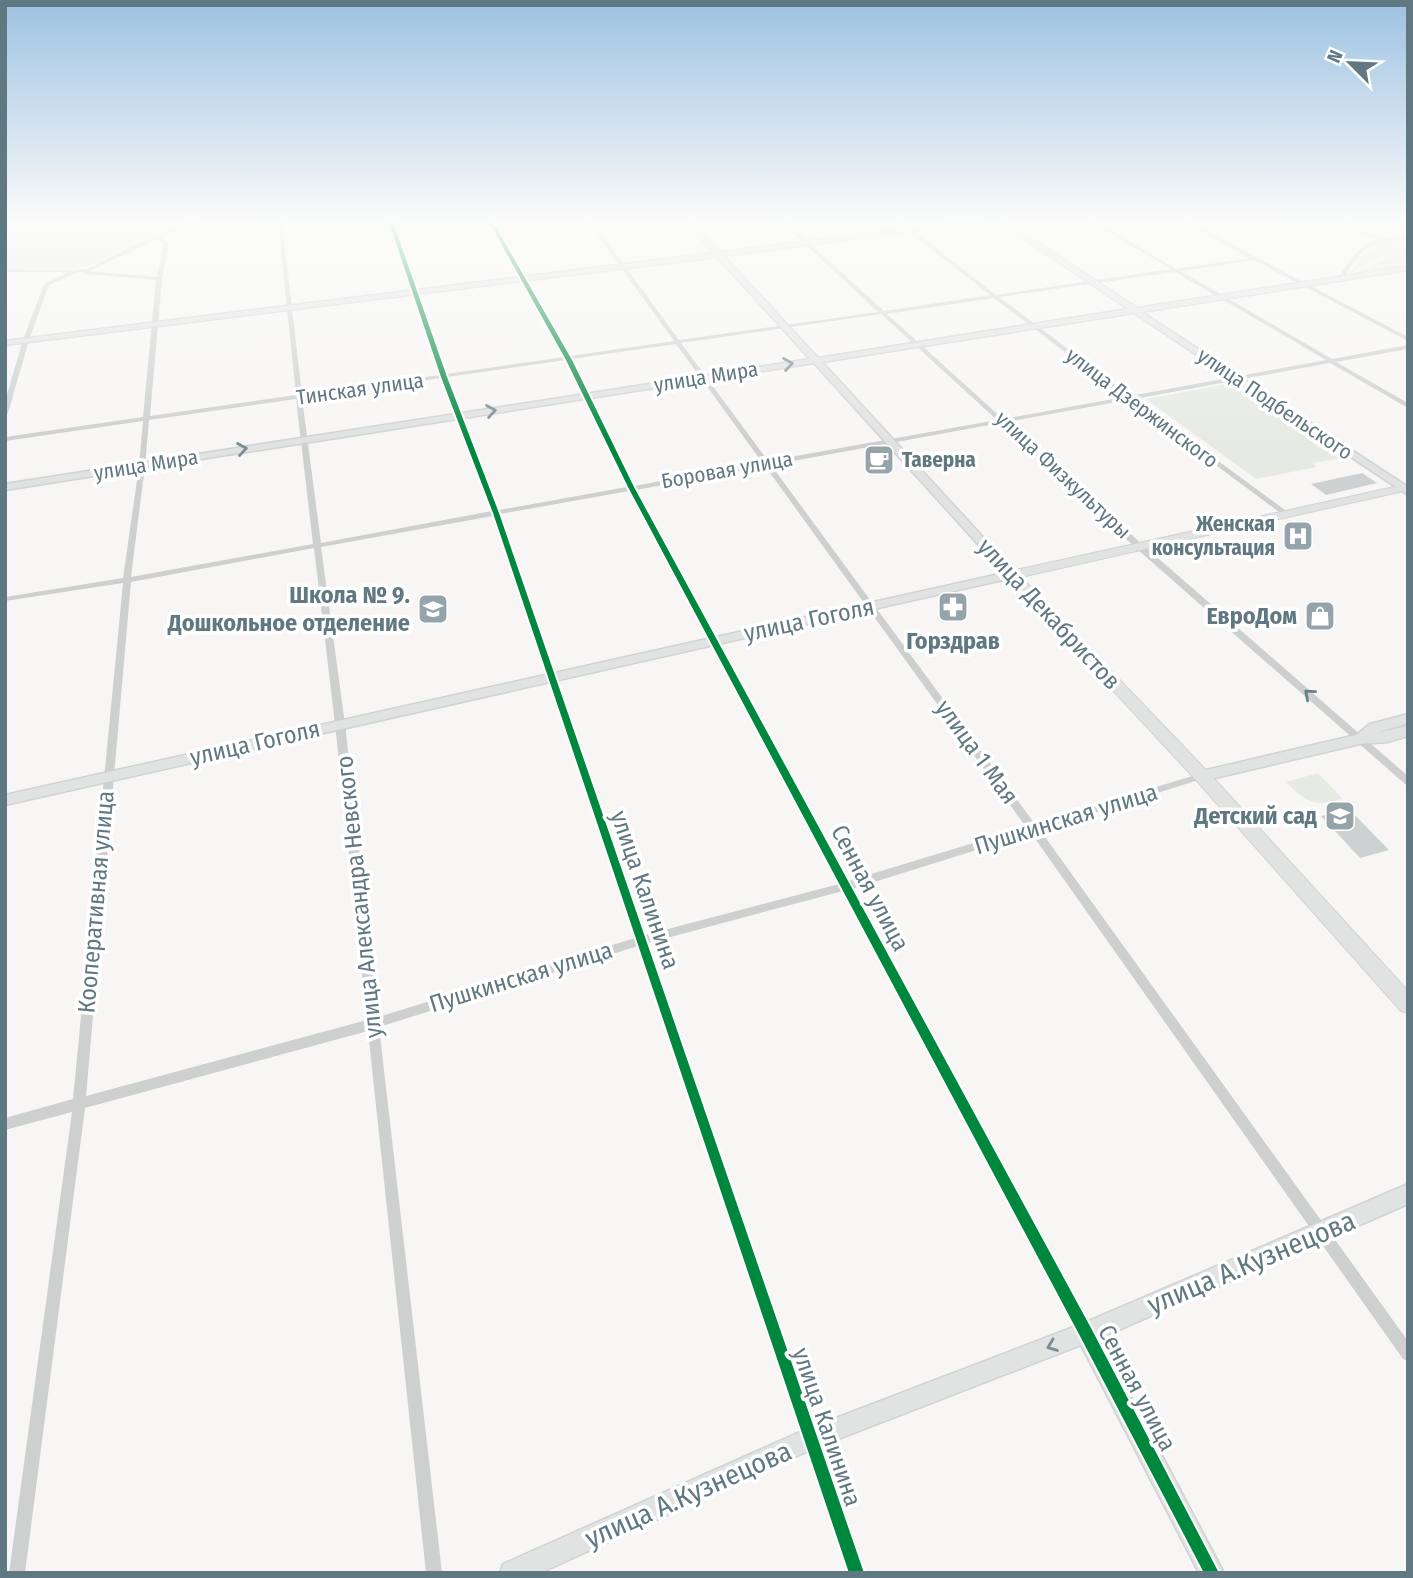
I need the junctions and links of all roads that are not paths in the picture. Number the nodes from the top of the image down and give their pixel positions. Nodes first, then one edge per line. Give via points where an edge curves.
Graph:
1 (43, 296) edge
2 (157, 296) edge
3 (288, 296) edge
4 (403, 296) edge
5 (417, 296) edge
6 (532, 296) edge
7 (644, 296) edge
8 (754, 296) edge
9 (866, 296) edge
10 (1005, 296) edge
11 (1113, 296) edge
12 (1230, 296) edge
13 (1322, 296) edge
14 (995, 297) junction
15 (1221, 297) junction
16 (289, 310) junction
17 (1135, 311) junction
18 (886, 313) junction
19 (153, 326) junction
20 (1033, 326) junction
21 (783, 328) junction
22 (1408, 339) edge
23 (26, 340) junction
24 (5, 342) edge
25 (679, 344) junction
26 (920, 345) junction
27 (1408, 347) edge
28 (569, 360) junction
29 (814, 360) junction
30 (1329, 362) junction
31 (444, 377) junction
32 (703, 377) junction
33 (1236, 377) junction
34 (587, 396) junction
35 (1128, 397) junction
36 (299, 398) junction
37 (1408, 406) edge
38 (5, 413) edge
39 (459, 416) junction
40 (146, 420) junction
41 (1004, 421) junction
42 (5, 439) edge
43 (304, 440) junction
44 (887, 441) junction
45 (764, 463) junction
46 (142, 466) junction
47 (5, 487) edge
48 (631, 487) junction
49 (1406, 489) edge
50 (496, 513) junction
51 (1286, 515) junction
52 (317, 545) junction
53 (1140, 547) junction
54 (1012, 575) junction
55 (127, 580) junction
56 (5, 599) edge
57 (871, 607) junction
58 (713, 640) junction
59 (550, 678) junction
60 (1408, 718) edge
61 (340, 724) junction
62 (1408, 731) edge
63 (1360, 739) junction
64 (1202, 776) junction
65 (107, 777) junction
66 (1408, 782) edge
67 (5, 800) edge
68 (1034, 830) junction
69 (848, 886) junction
70 (643, 940) junction
71 (1408, 1005) edge
72 (373, 1024) junction
73 (79, 1103) junction
74 (5, 1124) edge
75 (1408, 1194) edge
76 (1323, 1232) junction
77 (1086, 1333) junction
78 (1408, 1354) edge
79 (810, 1439) junction
80 (18, 1573) edge
81 (434, 1573) edge
82 (512, 1573) edge
83 (857, 1573) edge
84 (1212, 1573) edge

1 - 23 street
2 - 19 street, Кооперативная улица
3 - 16 street, улица Александра Невского
4 - 16 main road
5 - 31 street, улица Калинина
6 - 28 street, Сенная улица
7 - 25 street, улица 1 Мая
8 - 21 main road, улица Декабристов
9 - 18 street, улица Физкультуры
10 - 14 street, Тинская улица
11 - 17 main road, улица Подбельского
12 - 15 main road, улица Мира
13 - 22 street
14 - 18 street, Тинская улица
14 - 20 street, улица Дзержинского
15 - 17 main road, улица Мира
15 - 30 street
16 - 19 main road
16 - 36 street, улица Александра Невского
17 - 20 main road, улица Мира
17 - 33 main road, улица Подбельского
18 - 21 street, Тинская улица
18 - 26 street, улица Физкультуры
19 - 23 main road
19 - 40 street, Кооперативная улица
20 - 26 main road, улица Мира
20 - 35 street, улица Дзержинского
21 - 25 street, Тинская улица
21 - 29 main road, улица Декабристов
23 - 24 main road
23 - 38 street
25 - 28 street, Тинская улица
25 - 32 street, улица 1 Мая
26 - 29 main road, улица Мира
26 - 41 street, улица Физкультуры
27 - 30 street, Боровая улица
28 - 31 street, Тинская улица
28 - 34 street, Сенная улица
32 -> 29 main road, улица Мира
29 - 44 main road, улица Декабристов
30 - 33 street, Боровая улица
30 - 37 street
31 - 36 street, Тинская улица
31 - 39 street, улица Калинина
32 - 34 main road, улица Мира
32 - 45 street, улица 1 Мая
33 - 35 street, Боровая улица
33 - 49 main road, улица Подбельского
39 -> 34 main road, улица Мира
34 - 48 street, Сенная улица
35 - 41 street, Боровая улица
35 - 51 street, улица Дзержинского
36 - 40 street, Тинская улица
36 - 43 street, улица Александра Невского
39 - 43 main road, улица Мира
39 - 50 street, улица Калинина
40 - 42 street, Тинская улица
40 - 46 street, Кооперативная улица
41 - 44 street, Боровая улица
41 - 53 street, улица Физкультуры
46 -> 43 main road, улица Мира
43 - 52 street, улица Александра Невского
44 - 45 street, Боровая улица
44 - 54 main road, улица Декабристов
45 - 48 street, Боровая улица
45 - 57 street, улица 1 Мая
46 - 47 main road, улица Мира
46 - 55 street, Кооперативная улица
48 - 50 street, Боровая улица
48 - 58 street, Сенная улица
49 - 51 main road, улица Гоголя
50 - 52 street, Боровая улица
50 - 59 street, улица Калинина
51 - 53 main road, улица Гоголя
52 - 55 street, Боровая улица
52 - 61 street, улица Александра Невского
53 - 54 main road, улица Гоголя
63 -> 53 street, улица Физкультуры
54 - 57 main road, улица Гоголя
54 - 64 main road, улица Декабристов
55 - 56 street, Боровая улица
55 - 65 street, Кооперативная улица
57 - 58 main road, улица Гоголя
57 - 68 street, улица 1 Мая
58 - 59 main road, улица Гоголя
58 - 69 street, Сенная улица
59 - 61 main road, улица Гоголя
59 - 70 street, улица Калинина
60 - 63 main road, Пушкинская улица via 1375,727
61 - 65 main road, улица Гоголя
61 - 72 street, улица Александра Невского
62 - 63 main road, Пушкинская улица
63 - 64 main road, Пушкинская улица
63 - 66 street, улица Физкультуры
64 - 68 street, Пушкинская улица
64 - 71 main road, улица Декабристов
65 - 67 main road, улица Гоголя
65 - 73 street, Кооперативная улица
68 - 69 street, Пушкинская улица
68 - 76 street, улица 1 Мая
69 - 70 street, Пушкинская улица
69 - 77 street, Сенная улица
70 - 72 street, Пушкинская улица
70 - 79 street, улица Калинина
72 - 73 street, Пушкинская улица
72 - 81 street, улица Александра Невского
73 - 74 street, Пушкинская улица
73 - 80 street, Кооперативная улица
75 - 76 main road, улица А.Кузнецова
76 - 77 main road, улица А.Кузнецова
76 - 78 street, улица 1 Мая
77 -> 79 main road, улица А.Кузнецова
77 - 84 main road, Сенная улица
79 - 82 main road, улица А.Кузнецова
79 - 83 street, улица Калинина

